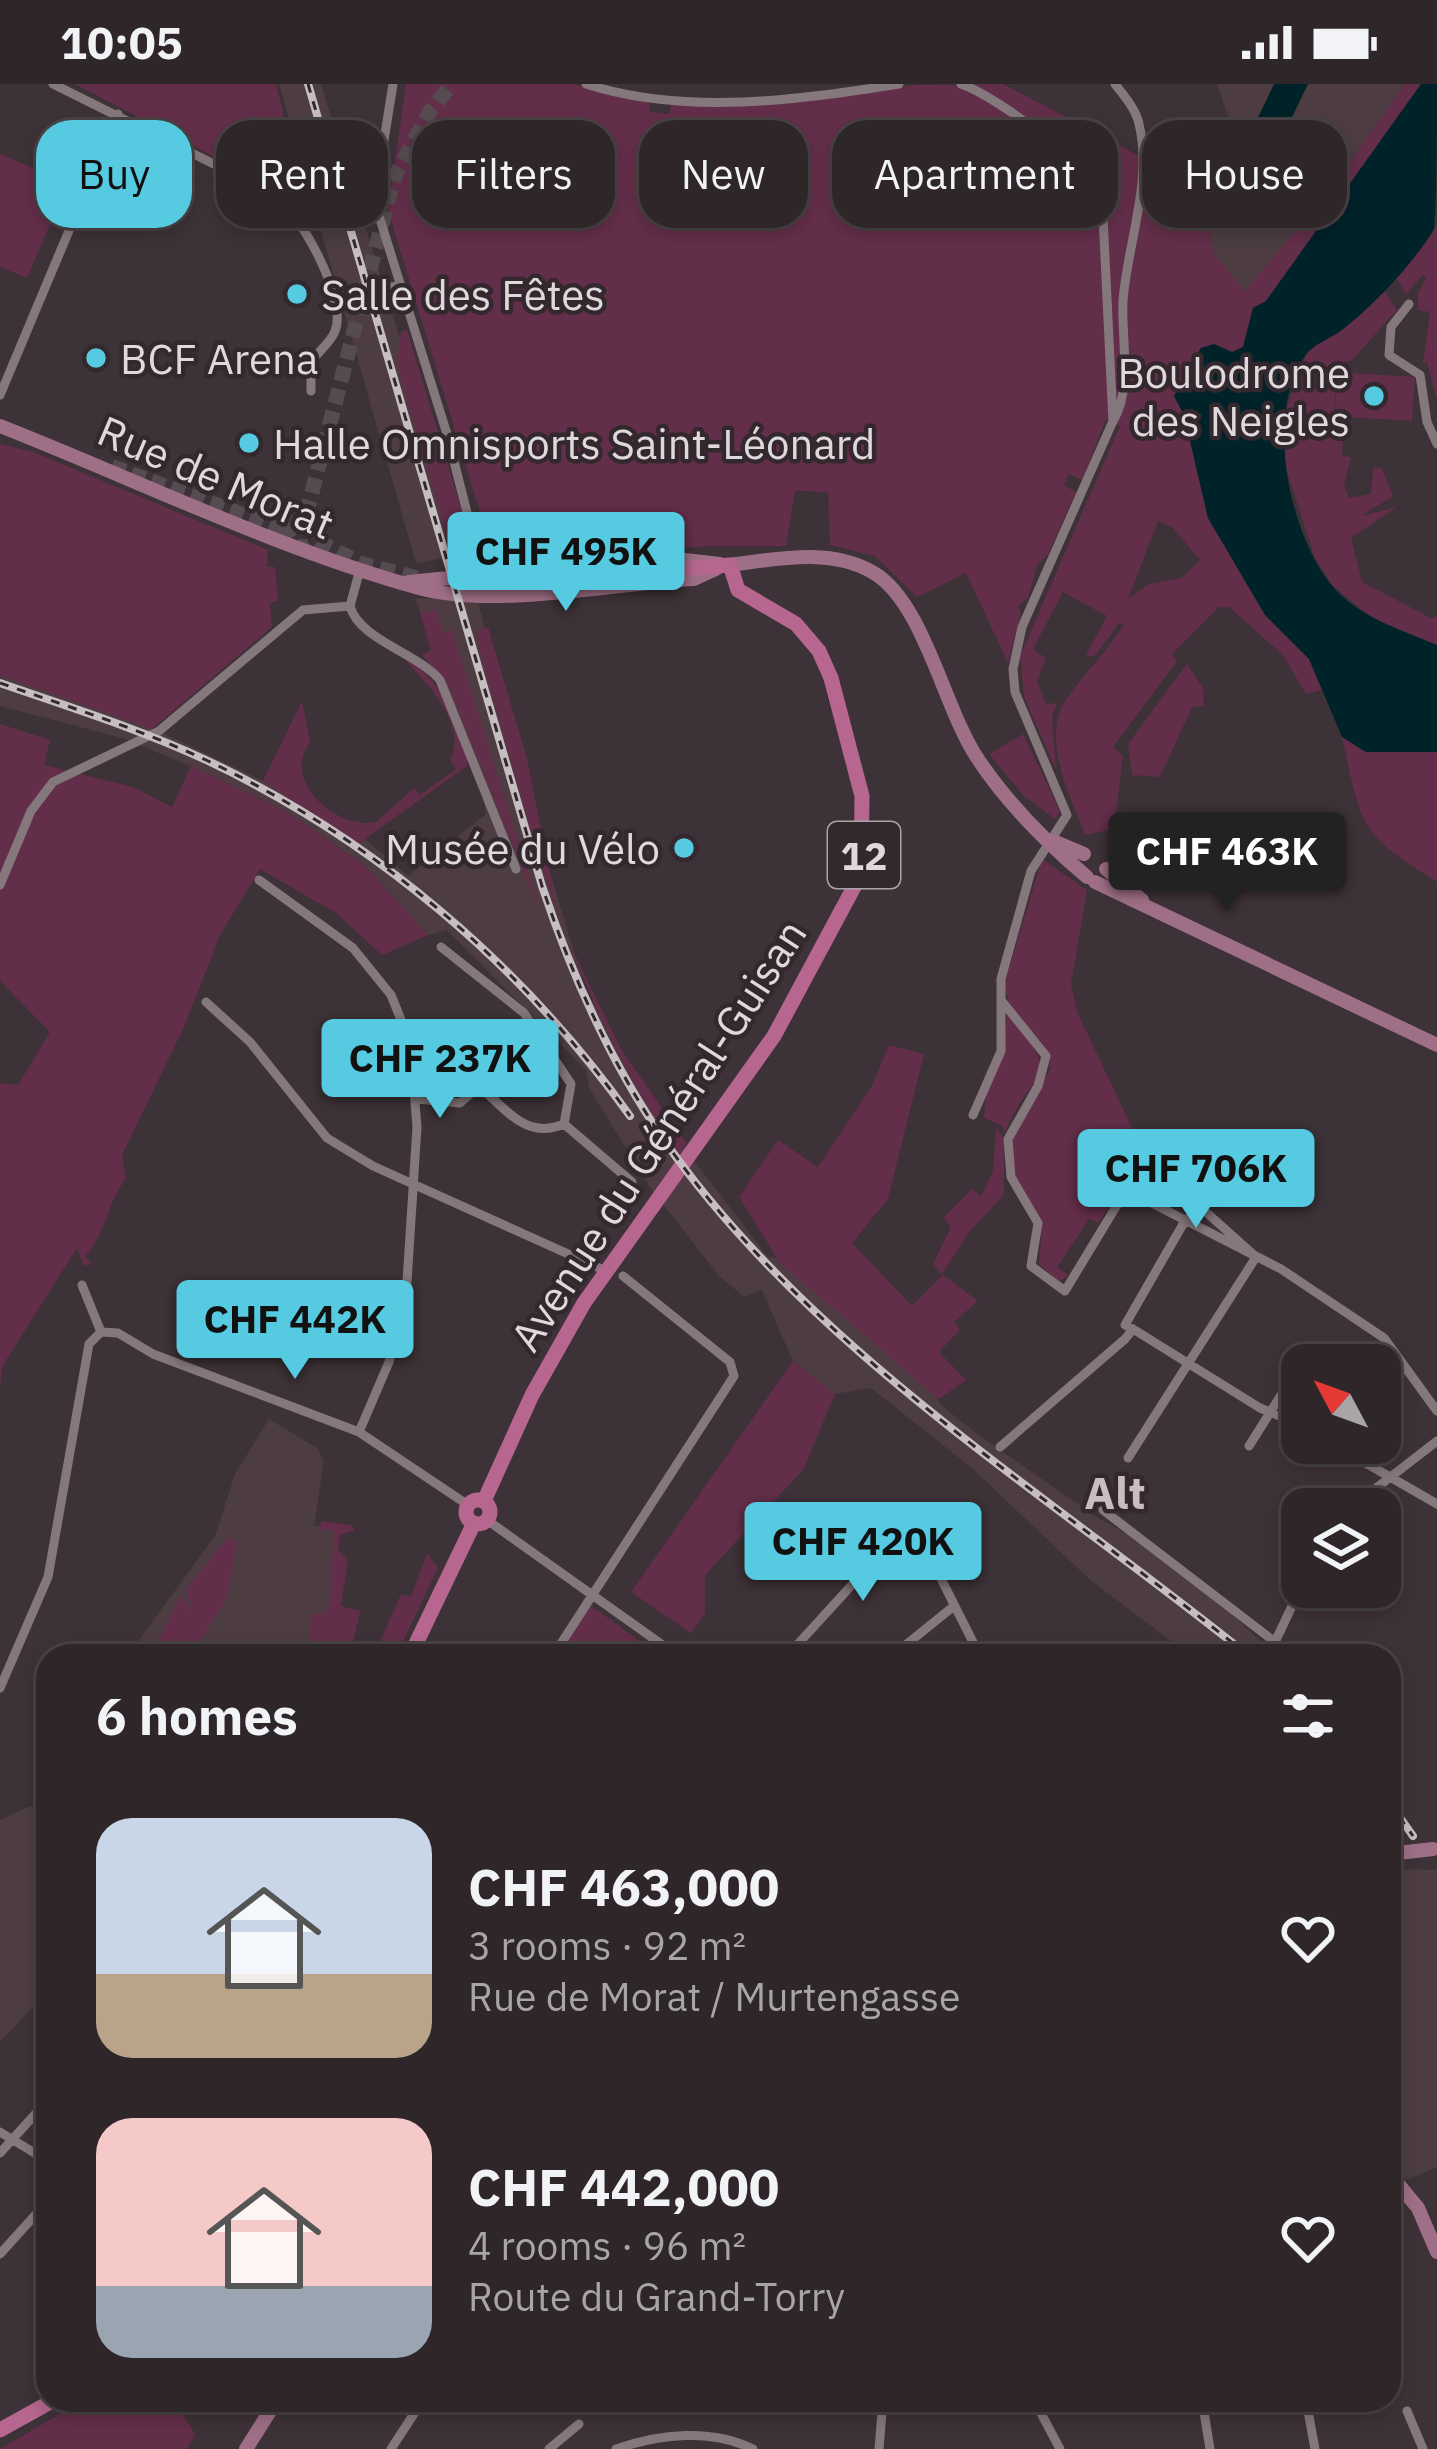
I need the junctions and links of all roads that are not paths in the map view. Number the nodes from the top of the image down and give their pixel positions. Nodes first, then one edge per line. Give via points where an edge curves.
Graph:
1 (53, 84) edge
2 (393, 84) edge
3 (586, 84) edge
4 (899, 84) edge
5 (961, 84) edge
6 (1115, 84) edge
7 (118, 114) junction
8 (399, 285) junction
9 (333, 304) junction
10 (1409, 304) dead end
11 (311, 391) dead end
12 (0, 395) edge
13 (1112, 421) junction
14 (0, 426) edge
15 (1437, 444) edge
16 (727, 565) junction
17 (359, 573) junction
18 (483, 574) junction
19 (409, 582) junction
20 (500, 584) tunnel mouth
21 (350, 606) junction
22 (1051, 839) junction
23 (1084, 854) dead end
24 (517, 869) dead end
25 (259, 880) dead end
26 (0, 885) edge
27 (441, 947) dead end
28 (1001, 1000) junction
29 (206, 1002) dead end
30 (1437, 1045) edge
31 (417, 1099) junction
32 (973, 1114) dead end
33 (564, 1124) junction
34 (413, 1180) junction
35 (1170, 1180) dead end
36 (632, 1182) dead end
37 (1186, 1219) junction
38 (1255, 1256) junction
39 (615, 1274) junction
40 (82, 1285) dead end
41 (1132, 1329) junction
42 (101, 1332) junction
43 (1190, 1362) junction
44 (1281, 1394) edge
45 (1270, 1411) junction
46 (1437, 1412) edge
47 (1281, 1416) edge
48 (358, 1432) junction
49 (1437, 1441) edge
50 (1249, 1446) dead end
51 (1000, 1447) dead end
52 (1128, 1458) dead end
53 (1371, 1464) edge
54 (1392, 1475) junction
55 (1376, 1488) edge
56 (476, 1503) junction
57 (1437, 1504) edge
58 (1103, 1510) dead end
59 (481, 1521) junction
60 (591, 1595) junction
61 (954, 1606) junction
62 (1291, 1608) edge
63 (416, 1644) edge
64 (560, 1644) edge
65 (661, 1644) edge
66 (798, 1644) edge
67 (907, 1644) edge
68 (974, 1644) edge
69 (0, 1688) edge
70 (1436, 1847) edge
71 (1401, 1852) edge
72 (36, 2113) edge
73 (0, 2132) edge
74 (11, 2138) junction
75 (0, 2153) edge
76 (36, 2154) edge
77 (1401, 2187) edge
78 (36, 2214) edge
79 (1437, 2252) edge
80 (0, 2254) edge
81 (36, 2410) edge
82 (1407, 2411) dead end
83 (269, 2412) edge
84 (415, 2412) edge
85 (882, 2412) edge
86 (1040, 2412) edge
87 (1204, 2412) edge
88 (1308, 2412) edge
89 (579, 2424) dead end
90 (0, 2430) edge
91 (246, 2449) edge
92 (391, 2449) edge
93 (549, 2449) edge
94 (616, 2449) edge
95 (753, 2449) edge
96 (879, 2449) edge
97 (1060, 2449) edge
98 (1210, 2449) edge
99 (1315, 2449) edge
100 (1423, 2449) edge

1 - 7 street
2 - 8 street via 377,198
3 - 4 street via 663,101 766,100
5 - 13 street via 1082,170 1102,196
6 - 13 street via 1141,141 1122,402
7 - 9 street via 282,199 314,242
7 - 12 street
8 - 9 street
8 - 18 street
9 - 11 street via 337,328 311,362
10 - 15 street via 1390,327 1388,355 1420,375
13 - 22 street via 1015,649 1015,692 1066,815
14 - 17 main road, Rue de Morat
16 - 18 main road, Rue de Morat via 658,556
16 - 19 main road, Rue de Morat via 694,579 504,595
16 - 20 main road
16 - 22 main road, Rue de Morat via 823,558 871,570 894,590 976,755
16 - 39 main road, Avenue du Général-Guisan / 12 via 738,590 796,624 819,651 850,744 866,843 861,874 830,940 775,1036
17 - 19 main road, Rue de Morat
17 - 21 street
18 - 19 main road, Rue de Morat
21 - 24 street via 356,622 440,680
21 - 26 street via 303,610 159,731 52,782
22 - 23 main road
22 - 28 street via 1030,871
22 - 30 main road via 1096,876
25 - 31 street via 319,919 373,969 410,1042
27 - 33 street via 541,1032 572,1084
28 - 32 street via 1001,1052
28 - 37 street via 1046,1056 1008,1139 1011,1177 1038,1223 1031,1266 1038,1276 1065,1291 1117,1205 1131,1196
29 - 34 street via 250,1042 327,1138
31 - 33 street via 460,1102 479,1086 529,1129
31 - 34 street
33 - 36 street
34 - 39 street
34 - 48 street via 402,1322
35 - 38 street
37 - 38 street
37 - 41 street via 1125,1325
38 - 43 street
38 - 46 street via 1384,1338
39 - 56 main road, Avenue du Général-Guisan / 12 via 532,1395
39 - 60 street via 730,1362 734,1376
40 - 42 street
41 - 43 street
41 - 51 street
42 - 48 street
42 - 69 street via 89,1344 48,1577
43 - 45 street
43 - 52 street
44 - 45 street
45 - 47 street
45 - 50 street
48 - 56 street
49 - 54 street
53 - 54 street
54 - 55 street
54 - 57 street
56 - 59 main road via 490,1511
58 - 62 street via 1275,1642
59 - 60 street
59 - 63 main road
60 - 64 street
60 - 65 street
61 - 66 street via 915,1527
61 - 67 street
61 - 68 street
70 - 71 main road
72 - 74 street
73 - 74 street
74 - 75 street
74 - 76 street
77 - 79 main road
78 - 80 street
81 - 90 main road
82 - 100 street
83 - 91 main road
84 - 92 street
85 - 96 street
86 - 97 street
87 - 98 street
88 - 99 street
89 - 93 street
94 - 95 street via 691,2435

